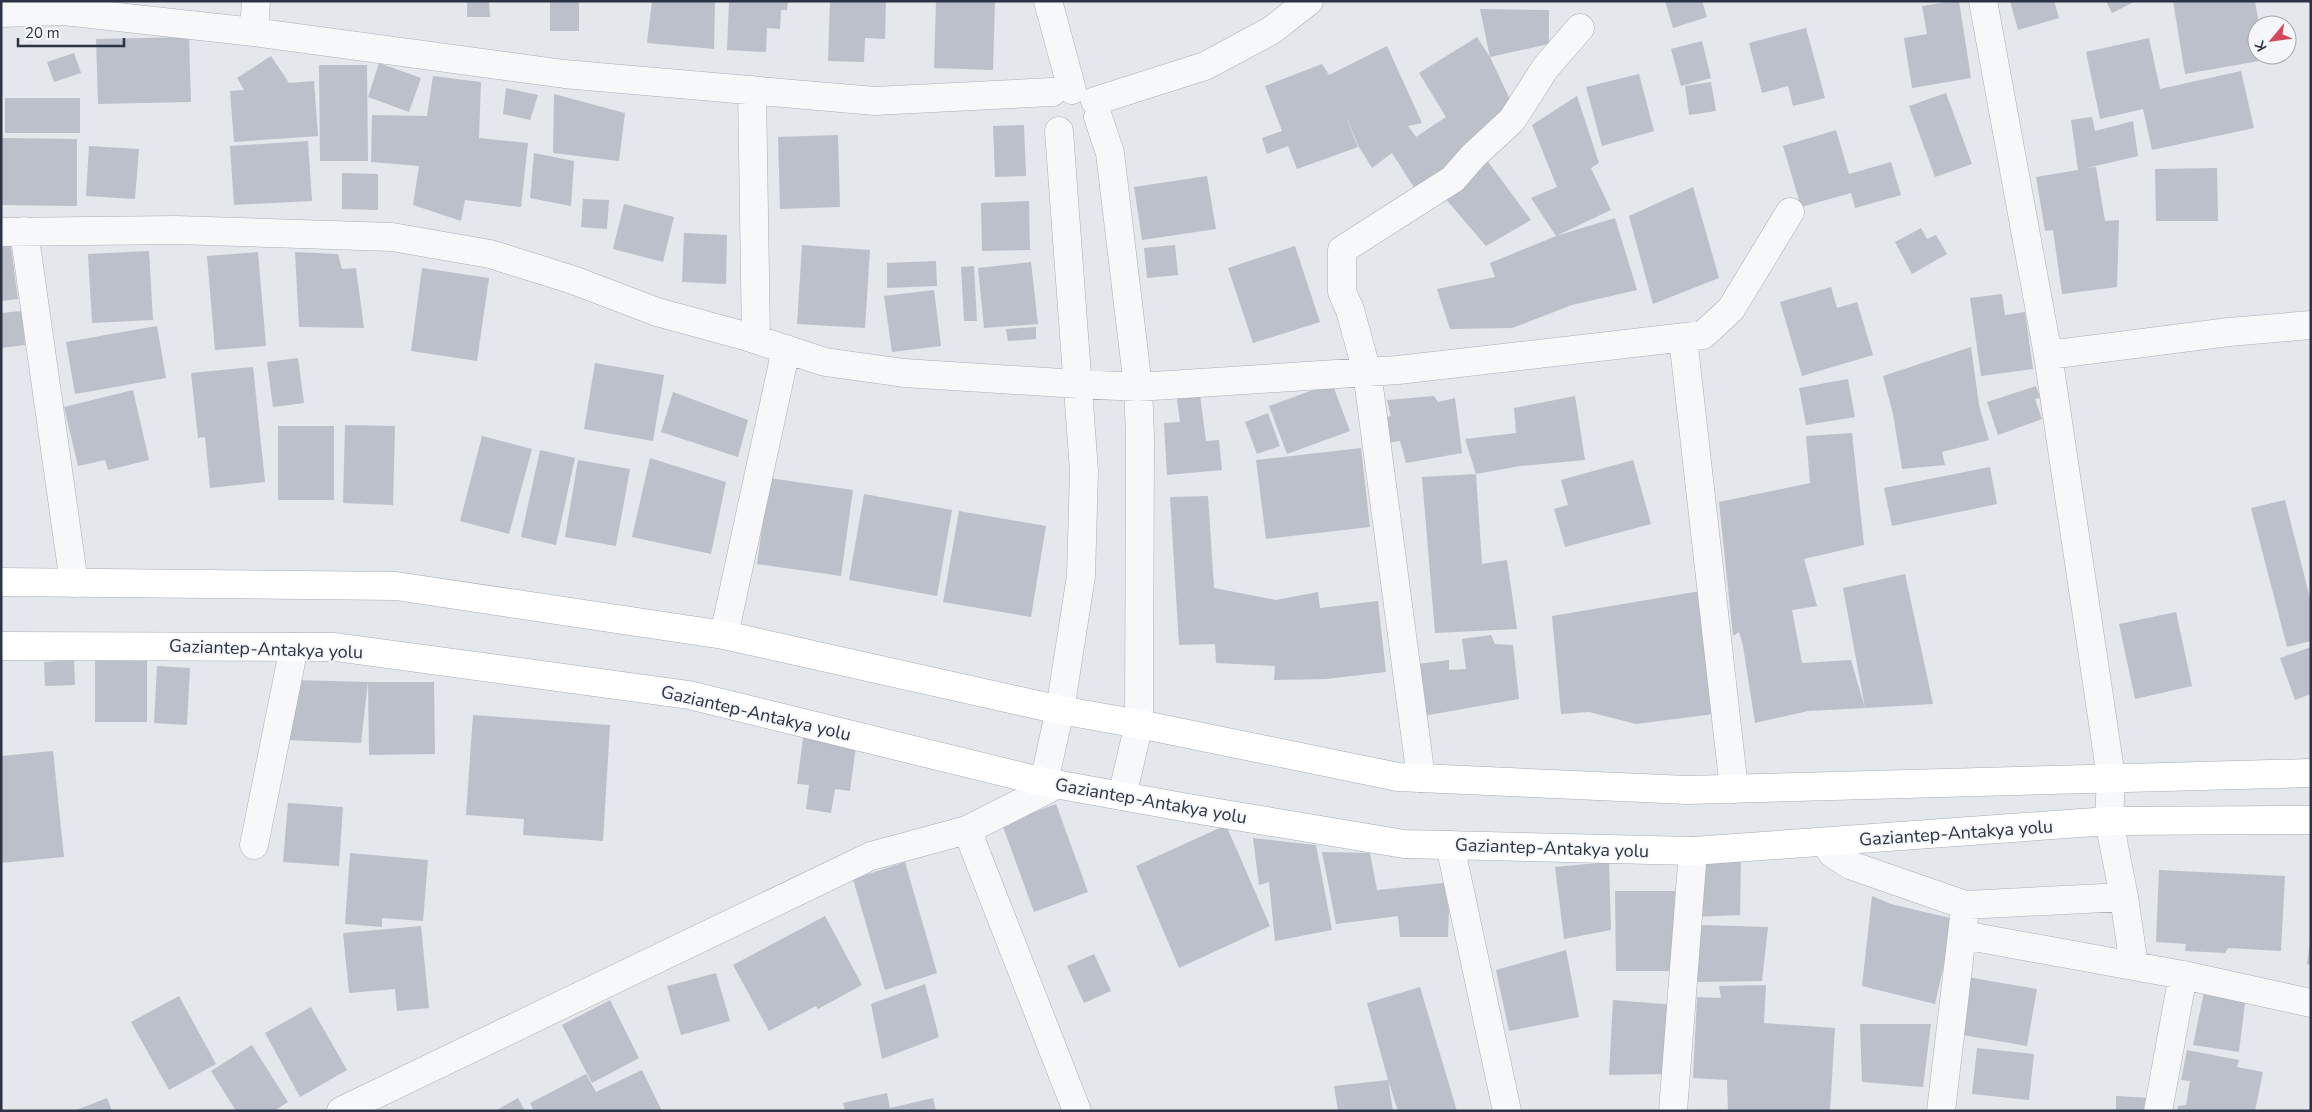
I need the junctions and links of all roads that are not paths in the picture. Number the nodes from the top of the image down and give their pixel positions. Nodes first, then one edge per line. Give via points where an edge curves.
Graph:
1 (256, 1) edge
2 (1048, 1) edge
3 (1309, 1) edge
4 (1983, 1) edge
5 (1, 13) edge
6 (1580, 28) dead end
7 (254, 32) junction
8 (752, 90) junction
9 (1079, 100) junction
10 (1059, 131) junction
11 (1790, 212) dead end
12 (12, 232) edge
13 (2311, 325) edge
14 (1683, 338) junction
15 (756, 339) junction
16 (786, 349) junction
17 (2048, 354) junction
18 (1366, 372) junction
19 (1078, 384) junction
20 (1138, 386) junction
21 (1, 582) edge
22 (74, 583) junction
23 (724, 635) junction
24 (1, 646) edge
25 (294, 647) junction
26 (1060, 710) junction
27 (1139, 724) junction
28 (2311, 773) edge
29 (2111, 777) junction
30 (1421, 778) junction
31 (1051, 783) junction
32 (1734, 789) junction
33 (1122, 796) junction
34 (2311, 820) edge
35 (2109, 821) junction
36 (967, 830) junction
37 (1825, 843) junction
38 (254, 845) dead end
39 (1450, 845) junction
40 (1693, 851) junction
41 (2124, 897) junction
42 (1965, 906) junction
43 (1963, 935) junction
44 (2134, 966) junction
45 (2182, 975) junction
46 (2311, 1003) edge
47 (340, 1111) edge
48 (1076, 1111) edge
49 (1507, 1111) edge
50 (1673, 1111) edge
51 (1941, 1111) edge
52 (2158, 1111) edge

1 - 7 street
2 - 9 street
3 - 9 street via 1272,30 1205,66
4 - 17 street
5 - 7 street via 64,12
6 - 18 street via 1546,67 1512,120 1453,179 1342,250 1342,292
7 - 8 street via 564,74
8 - 9 street via 875,101
8 - 15 street
9 - 10 street via 1052,113
9 - 10 street via 1091,130 1070,135
9 - 20 street via 1110,153
10 - 19 street
11 - 14 street via 1731,310 1703,335
12 - 15 street via 176,230 392,238 490,254 573,280 657,312
12 - 22 street
13 - 17 street
14 - 18 street
14 - 32 street
15 - 16 street
16 - 19 street via 825,362 904,373
16 - 23 street
17 - 29 street
18 - 20 street
18 - 30 street
19 - 20 street
19 - 26 street via 1084,471 1081,576
20 - 27 street
21 - 22 main road
22 - 23 main road via 396,586
23 - 26 main road
24 - 25 main road, Gaziantep-Antakya yolu
25 - 31 main road, Gaziantep-Antakya yolu via 335,647 688,695
25 - 38 street
26 - 27 main road
26 - 31 street
27 - 30 main road via 1398,777
27 - 33 street
28 - 29 main road
29 - 32 main road
29 - 35 street
30 - 32 main road via 1687,790
31 - 33 main road, Gaziantep-Antakya yolu
31 - 36 street
33 - 39 main road, Gaziantep-Antakya yolu via 1404,844
34 - 35 main road, Gaziantep-Antakya yolu
35 - 37 main road, Gaziantep-Antakya yolu
35 - 41 street
36 - 47 street via 871,856
36 - 48 street
37 - 40 main road, Gaziantep-Antakya yolu
37 - 42 street via 1832,853 1850,865
39 - 40 main road, Gaziantep-Antakya yolu
39 - 49 street
40 - 50 street
41 - 42 street
41 - 44 street
42 - 43 street
43 - 44 street
43 - 51 street
44 - 45 street
45 - 46 street
45 - 52 street

